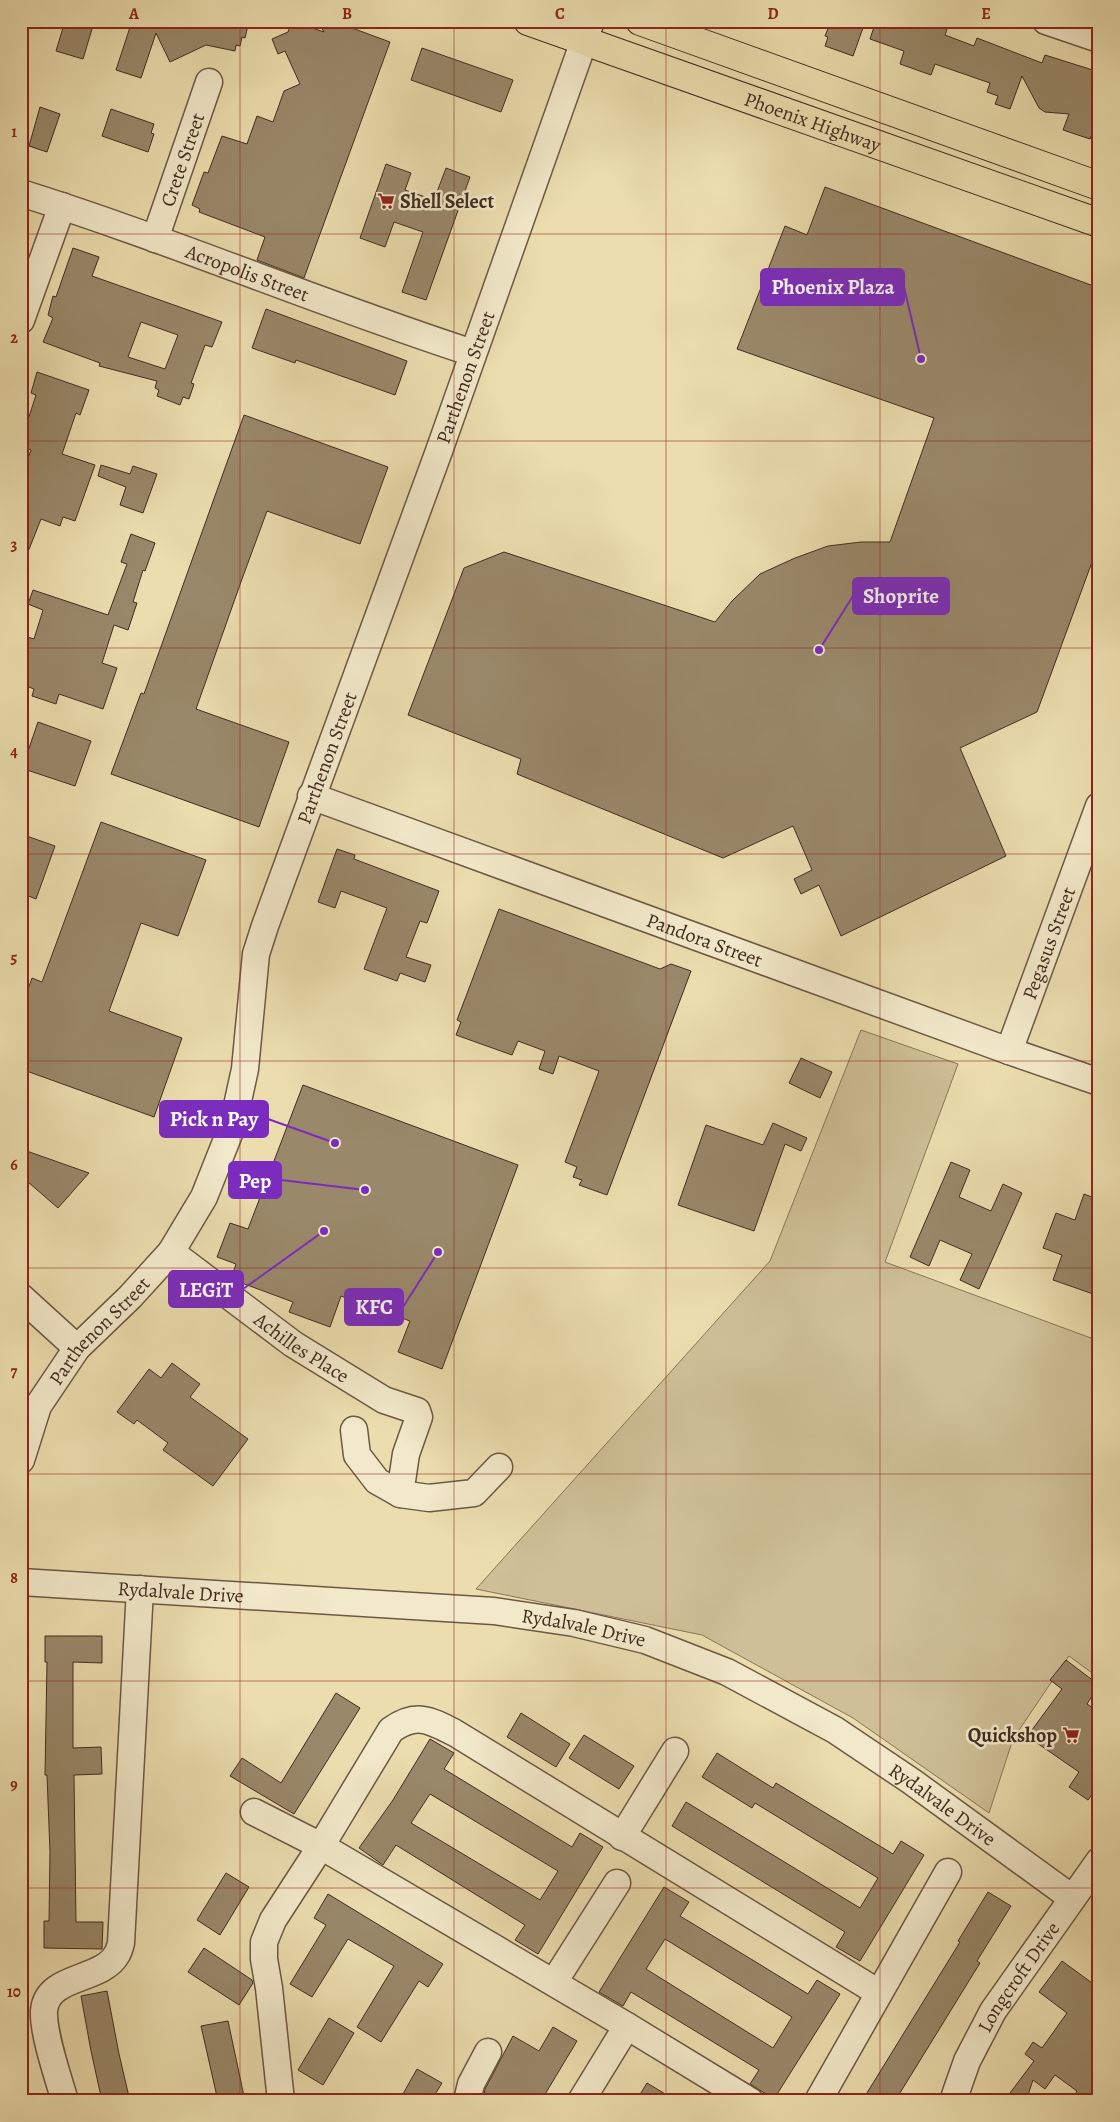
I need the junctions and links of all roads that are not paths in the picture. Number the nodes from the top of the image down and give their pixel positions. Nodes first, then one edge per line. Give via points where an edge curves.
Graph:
1 (528, 21) edge
2 (640, 21) edge
3 (1046, 21) edge
4 (588, 31) edge
5 (1099, 40) edge
6 (209, 82) dead end
7 (1099, 186) edge
8 (21, 193) edge
9 (62, 206) junction
10 (1099, 222) edge
11 (155, 238) junction
12 (21, 320) edge
13 (473, 353) junction
14 (312, 796) junction
15 (1099, 806) edge
16 (1009, 1051) junction
17 (1099, 1082) edge
18 (171, 1252) junction
19 (21, 1297) edge
20 (76, 1348) junction
21 (354, 1430) dead end
22 (21, 1460) edge
23 (499, 1467) dead end
24 (400, 1494) junction
25 (21, 1582) edge
26 (140, 1589) junction
27 (675, 1751) dead end
28 (254, 1812) dead end
29 (622, 1837) junction
30 (321, 1846) junction
31 (1099, 1861) edge
32 (948, 1872) dead end
33 (617, 1882) dead end
34 (1072, 1898) junction
35 (554, 1982) junction
36 (879, 1993) junction
37 (627, 2026) junction
38 (488, 2052) dead end
39 (65, 2101) edge
40 (281, 2101) edge
41 (467, 2101) edge
42 (581, 2101) edge
43 (750, 2101) edge
44 (818, 2101) edge
45 (953, 2101) edge

1 - 4 main road, Phoenix Highway
2 - 7 main road, Phoenix Highway
3 - 5 street
4 - 10 main road, Phoenix Highway
4 - 13 street, Parthenon Street
6 - 11 street, Crete Street
8 - 9 street, Acropolis Street
9 - 11 street, Acropolis Street
9 - 12 street
11 - 13 street, Acropolis Street via 386,325
13 - 14 street, Parthenon Street
14 - 16 street, Pandora Street
14 - 18 street, Parthenon Street via 256,954 246,1069 233,1124 204,1197
15 - 16 street, Pegasus Street
16 - 17 street, Pandora Street
18 - 20 street, Parthenon Street via 130,1297
18 - 24 street, Achilles Place via 293,1344 384,1400 416,1411 419,1417 406,1454
19 - 20 street
20 - 22 street, Parthenon Street via 38,1406
21 - 24 street via 357,1455 377,1481
23 - 24 street via 474,1493 429,1498
25 - 26 street, Rydalvale Drive
26 - 34 street, Rydalvale Drive via 494,1611 574,1622 645,1640 727,1672 835,1730
26 - 39 street via 121,1943 117,1955 107,1965 60,1986 49,1996 44,2010 47,2035
27 - 29 street
28 - 30 street
29 - 30 street via 455,1732 415,1718 403,1721 391,1730
29 - 36 street
30 - 35 street
30 - 40 street via 273,1920 264,1942
31 - 34 street, Longcroft Drive
32 - 36 street
33 - 35 street
34 - 45 street, Longcroft Drive via 993,2011 967,2061
35 - 37 street
36 - 44 street
37 - 42 street
37 - 43 street
38 - 41 street via 471,2084

